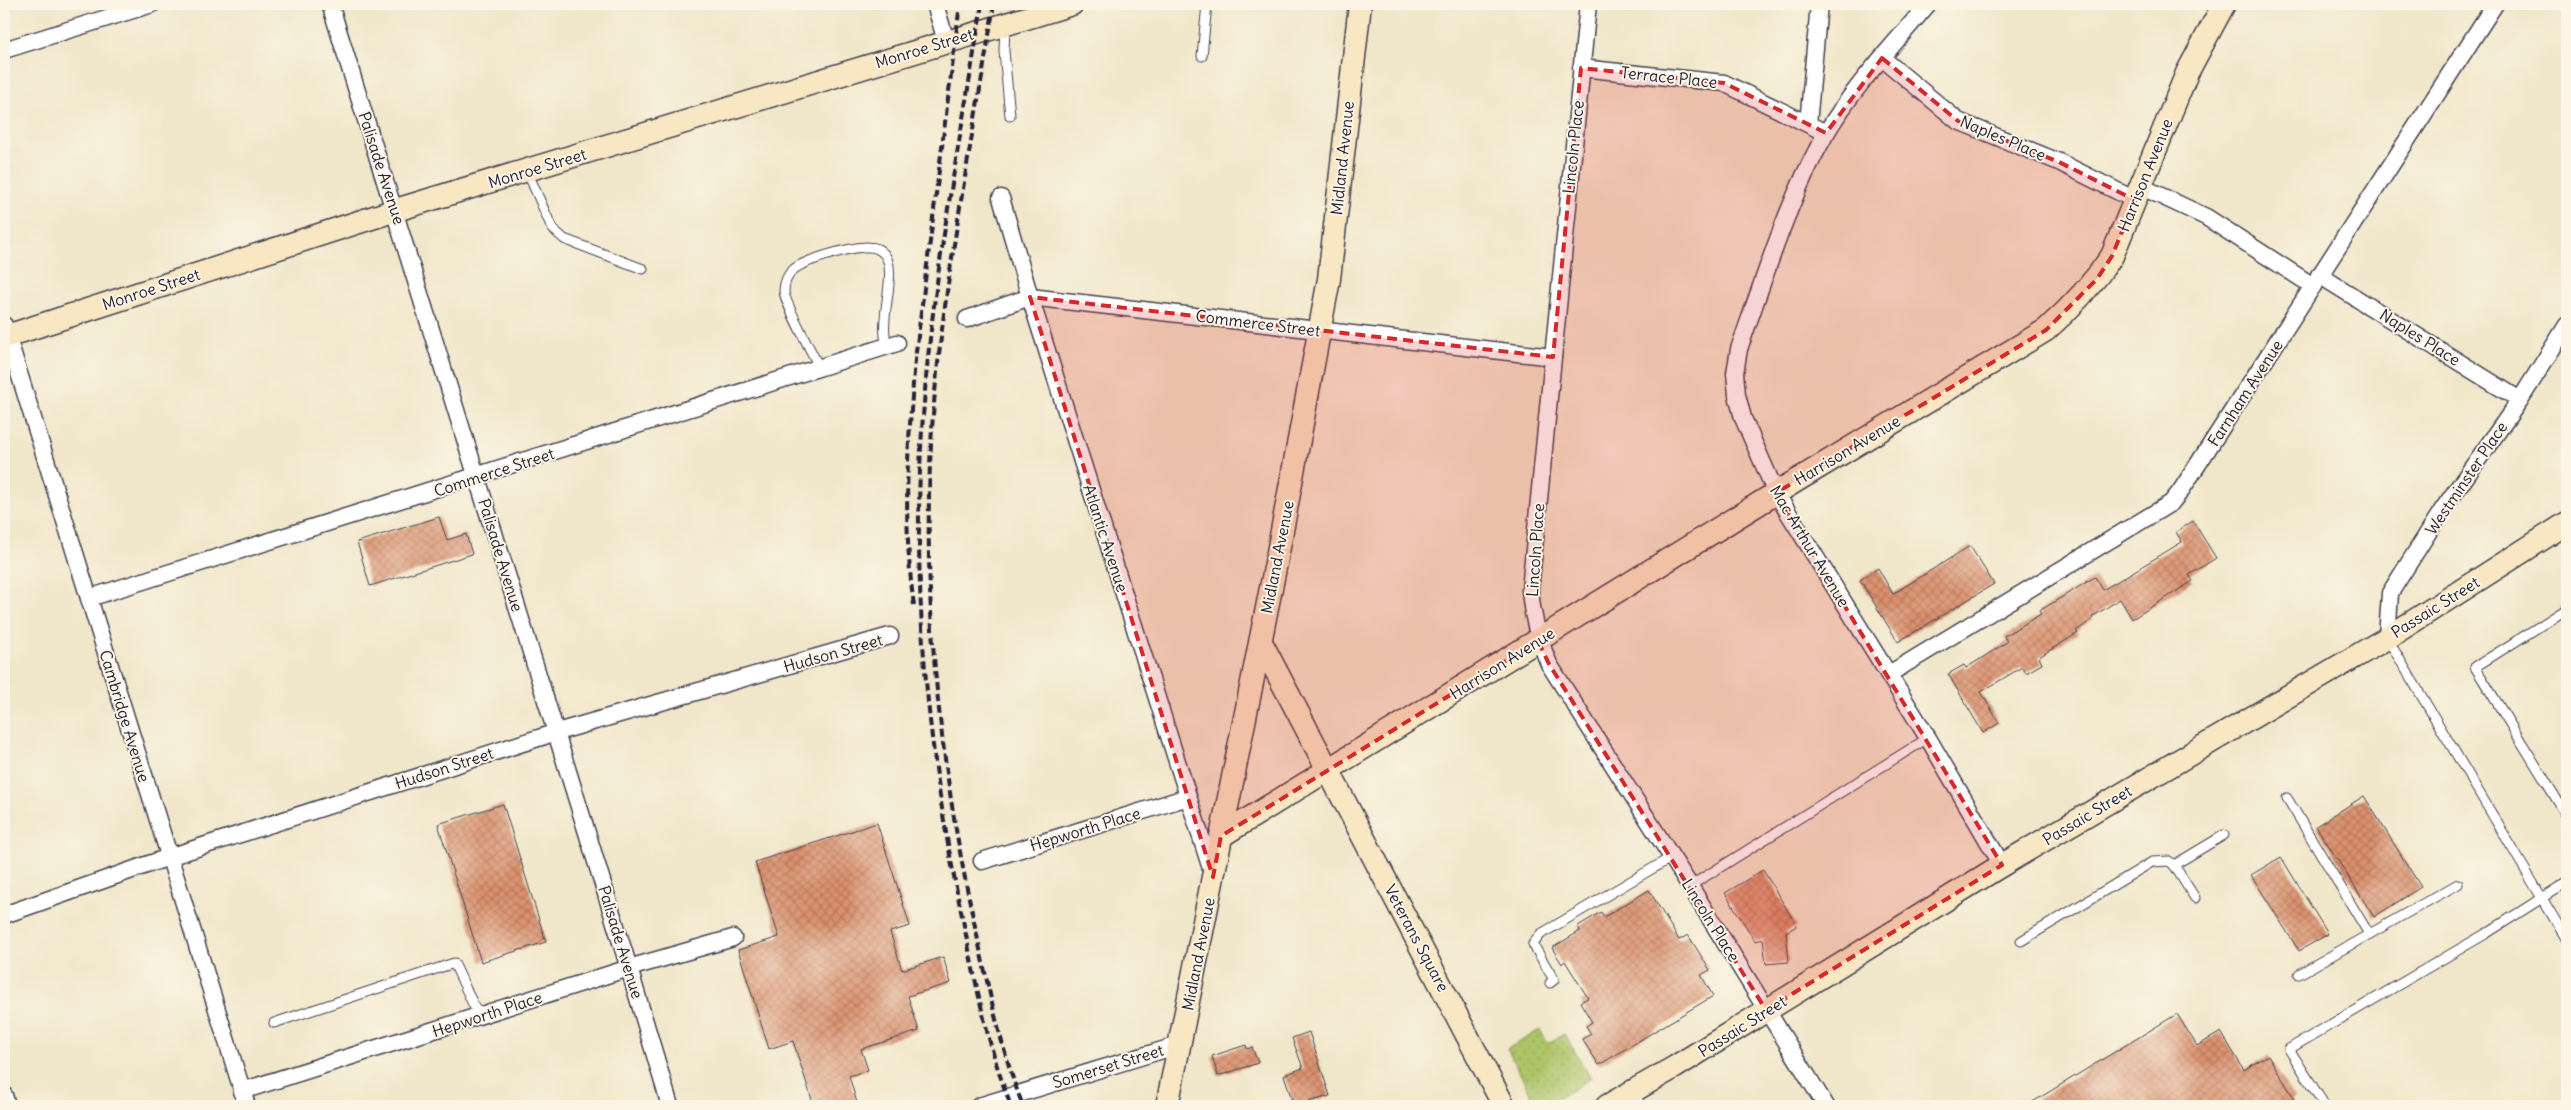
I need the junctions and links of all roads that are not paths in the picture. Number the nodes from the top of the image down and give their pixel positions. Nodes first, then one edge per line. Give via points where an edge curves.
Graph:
1 (152, 4) edge
2 (330, 4) edge
3 (935, 4) edge
4 (1072, 4) edge
5 (1207, 4) edge
6 (1360, 4) edge
7 (1588, 4) edge
8 (1819, 4) edge
9 (1928, 4) edge
10 (2224, 4) edge
11 (2495, 4) edge
12 (1029, 10) edge
13 (1005, 24) junction
14 (946, 41) junction
15 (4, 50) edge
16 (1202, 56) dead end
17 (1882, 58) junction
18 (1581, 68) junction
19 (1010, 116) dead end
20 (1808, 124) junction
21 (1826, 133) junction
22 (527, 171) junction
23 (2138, 193) junction
24 (1001, 198) dead end
25 (396, 210) junction
26 (643, 269) dead end
27 (2316, 281) junction
28 (1030, 297) junction
29 (967, 319) dead end
30 (2567, 325) edge
31 (1319, 330) junction
32 (5, 332) edge
33 (892, 344) joint
34 (1552, 357) junction
35 (819, 368) junction
36 (2520, 400) junction
37 (477, 477) junction
38 (1776, 493) junction
39 (2567, 523) edge
40 (89, 598) junction
41 (2567, 609) edge
42 (890, 636) dead end
43 (2387, 638) junction
44 (1538, 641) junction
45 (1260, 642) junction
46 (1889, 674) junction
47 (556, 732) junction
48 (1928, 738) junction
49 (1329, 770) junction
50 (1188, 797) junction
51 (2287, 798) dead end
52 (2567, 816) edge
53 (2224, 835) dead end
54 (1222, 836) junction
55 (169, 857) junction
56 (1672, 857) junction
57 (982, 861) dead end
58 (2002, 865) junction
59 (2174, 865) junction
60 (1213, 877) junction
61 (2567, 882) edge
62 (2458, 884) dead end
63 (1690, 886) junction
64 (2195, 898) dead end
65 (2541, 899) junction
66 (4, 915) edge
67 (2370, 934) junction
68 (733, 938) dead end
69 (2567, 940) edge
70 (2021, 941) dead end
71 (629, 968) junction
72 (2299, 974) dead end
73 (1550, 982) dead end
74 (1766, 1010) junction
75 (479, 1017) junction
76 (274, 1023) dead end
77 (1179, 1045) junction
78 (4, 1095) edge
79 (244, 1099) edge
80 (1637, 1099) edge
81 (7, 1106) edge
82 (670, 1106) edge
83 (979, 1106) edge
84 (1167, 1106) edge
85 (1504, 1106) edge
86 (1607, 1106) edge
87 (1826, 1106) edge
88 (2325, 1106) edge

1 - 15 street
2 - 25 street, Palisade Avenue
3 - 14 street
4 - 12 street, Monroe Street
5 - 16 lane
6 - 31 street, Midland Avenue via 1329,279
7 - 18 street, Lincoln Place
8 - 20 street
9 - 17 street, Mac Arthur Avenue
10 - 23 street, Harrison Avenue via 2187,72
11 - 27 street, Farnham Avenue
12 - 13 street, Monroe Street
13 - 14 street, Monroe Street
13 - 19 lane
14 - 22 street, Monroe Street
17 - 21 street, Mac Arthur Avenue
17 - 23 street, Naples Place via 1958,121
18 - 20 street, Terrace Place via 1724,83
18 - 34 street, Lincoln Place
20 - 21 street, Terrace Place
21 - 38 street, Mac Arthur Avenue via 1804,173 1787,215 1735,373 1743,418
22 - 25 street, Monroe Street
22 - 26 lane via 552,228 564,239
23 - 27 street, Naples Place via 2206,217
23 - 38 street, Harrison Avenue via 2112,256 2097,279 2046,330
24 - 28 street, Atlantic Avenue
25 - 32 street, Monroe Street
25 - 37 street, Palisade Avenue
27 - 36 street, Naples Place
27 - 46 street, Farnham Avenue via 2171,503
28 - 29 street, Commerce Street
28 - 31 street, Commerce Street
28 - 50 street, Atlantic Avenue
30 - 36 street, Westminster Place
31 - 34 street, Commerce Street
31 - 45 street, Midland Avenue
32 - 40 street, Cambridge Avenue
33 - 35 street, Commerce Street
33 - 35 lane via 884,321 890,271 885,255 869,246 820,259 792,271 787,277 784,292
34 - 44 street, Lincoln Place via 1530,590
35 - 37 street, Commerce Street
36 - 43 street, Westminster Place via 2443,509 2390,593
37 - 40 street, Commerce Street
37 - 47 street, Palisade Avenue
38 - 44 street, Harrison Avenue
38 - 46 street, Mac Arthur Avenue
39 - 43 street, Passaic Street
40 - 55 street, Cambridge Avenue
41 - 52 lane via 2475,667
42 - 47 street, Hudson Street
43 - 58 street, Passaic Street
43 - 65 lane
44 - 49 street, Harrison Avenue
44 - 56 street, Lincoln Place via 1549,664
45 - 49 street, Veterans Square
45 - 54 street, Midland Avenue
46 - 48 street, Mac Arthur Avenue
47 - 55 street, Hudson Street
47 - 71 street, Palisade Avenue
48 - 58 street, Mac Arthur Avenue
48 - 63 lane
49 - 54 street
49 - 85 street, Veterans Square
50 - 57 street, Hepworth Place
50 - 60 street, Atlantic Avenue
51 - 67 lane
53 - 59 lane
54 - 60 street, Midland Avenue
55 - 66 street, Hudson Street
55 - 79 street, Cambridge Avenue
56 - 63 street, Lincoln Place
56 - 73 lane via 1541,934 1533,944 1554,980
58 - 74 street, Passaic Street
59 - 64 lane
59 - 70 lane via 2169,861 2152,862
60 - 77 street, Midland Avenue
61 - 65 lane
62 - 67 lane
63 - 74 street, Lincoln Place
65 - 69 lane
65 - 88 lane via 2289,1049
67 - 72 lane
68 - 71 street, Hepworth Place
71 - 75 street, Hepworth Place
71 - 82 street, Palisade Avenue
74 - 80 street, Passaic Street
74 - 87 street, Lincoln Place
75 - 76 lane via 454,963
75 - 79 street, Hepworth Place
77 - 83 street, Somerset Street
77 - 84 street, Midland Avenue
78 - 81 street
80 - 86 street, Passaic Street

